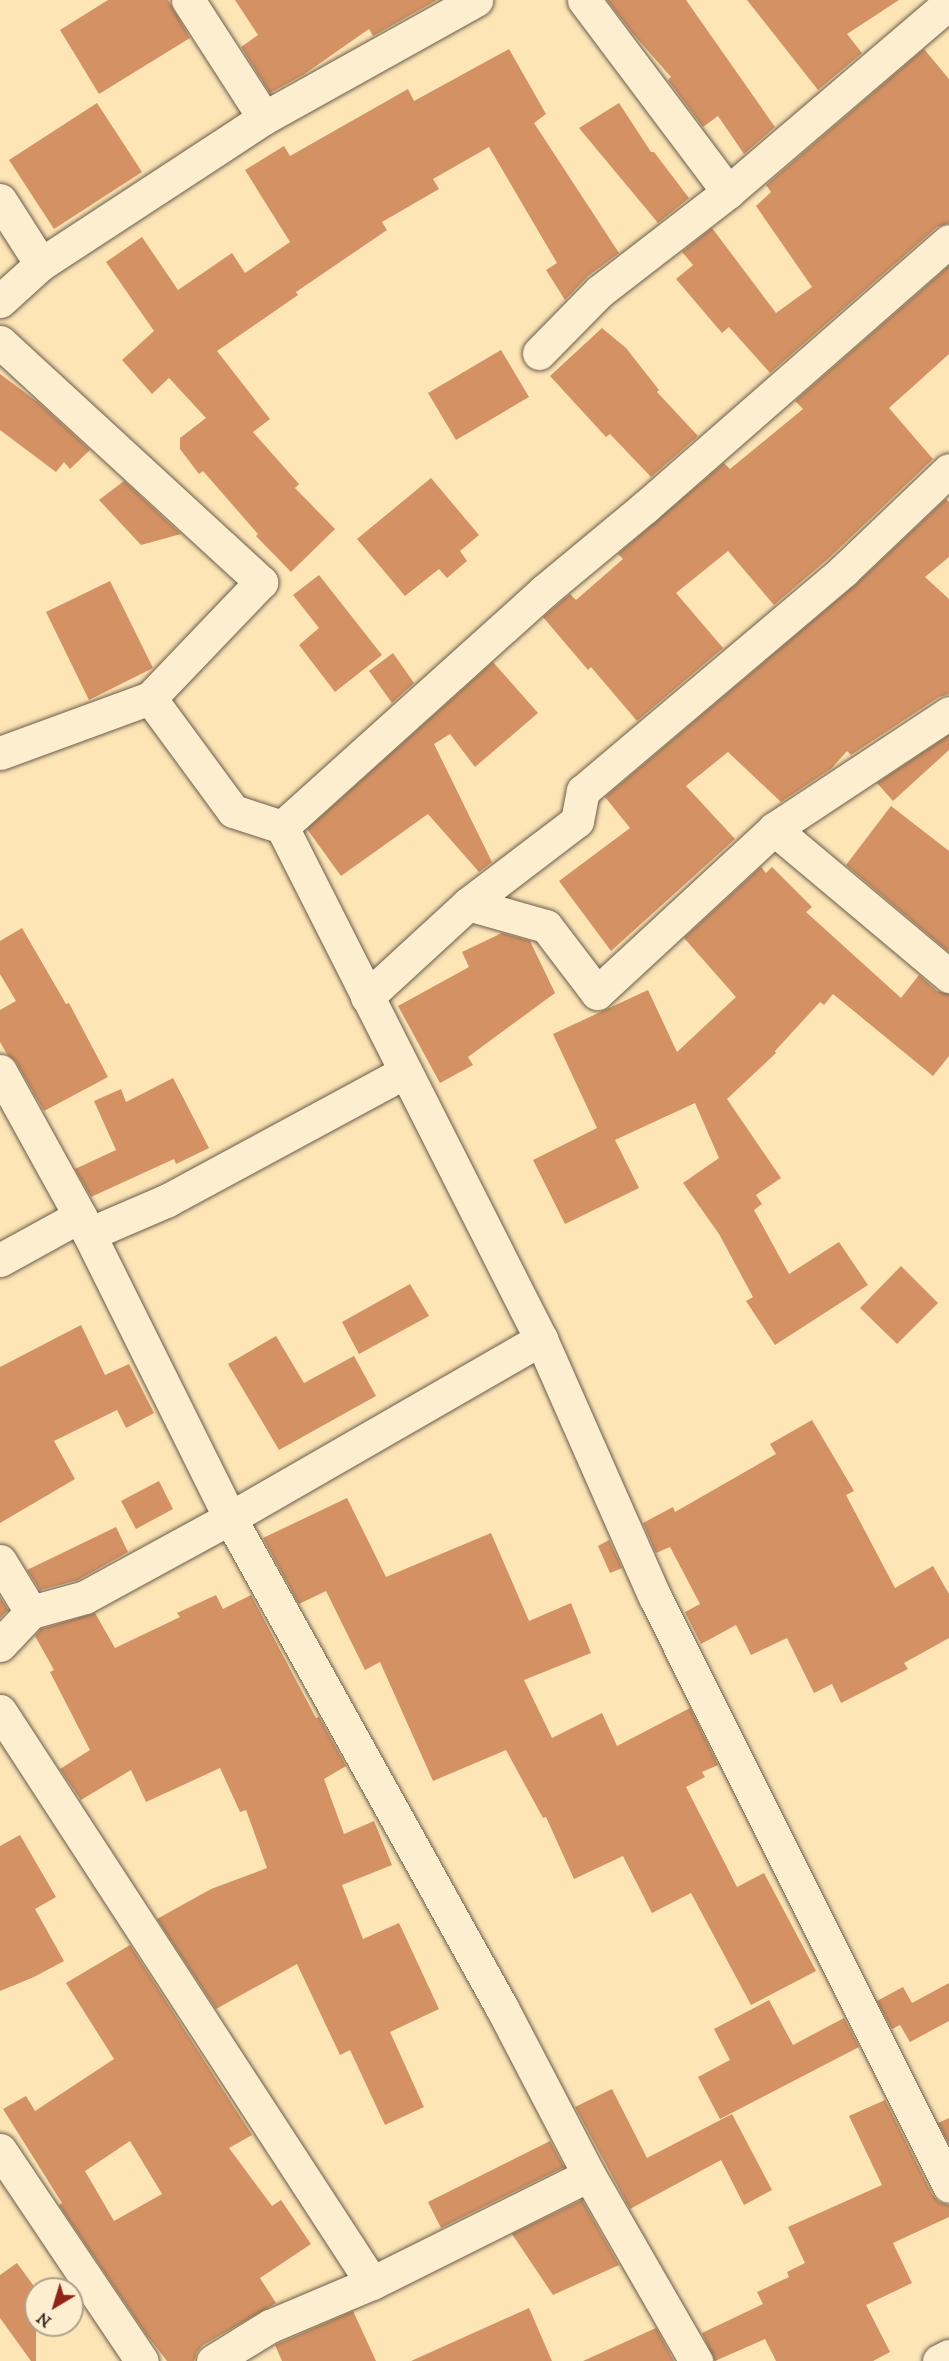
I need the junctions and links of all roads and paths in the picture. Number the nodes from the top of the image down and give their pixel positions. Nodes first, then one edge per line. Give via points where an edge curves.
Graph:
1 (188, 0) edge
2 (476, 0) edge
3 (584, 0) edge
4 (949, 3) edge
5 (264, 118) junction
6 (728, 192) junction
7 (0, 200) edge
8 (949, 241) edge
9 (41, 264) junction
10 (0, 301) edge
11 (0, 342) edge
12 (539, 353) dead end
13 (949, 470) edge
14 (150, 698) junction
15 (949, 713) edge
16 (0, 753) edge
17 (282, 827) junction
18 (774, 829) junction
19 (468, 904) junction
20 (949, 976) edge
21 (368, 997) junction
22 (0, 1071) edge
23 (405, 1072) junction
24 (85, 1225) junction
25 (0, 1260) edge
26 (540, 1339) junction
27 (230, 1518) junction
28 (0, 1561) edge
29 (31, 1612) junction
30 (0, 1645) edge
31 (0, 1711) edge
32 (0, 2150) edge
33 (590, 2175) junction
34 (949, 2186) edge
35 (372, 2283) junction
36 (949, 2356) edge
37 (142, 2361) edge
38 (213, 2361) edge
39 (696, 2361) edge
40 (939, 2361) edge

1 - 5 street
2 - 5 street
3 - 6 street
4 - 6 street
5 - 9 street
6 - 12 street via 600,291
7 - 9 street
8 - 17 street via 544,591
9 - 10 street
11 - 14 street via 261,582
13 - 19 street via 843,571 583,791 577,821
14 - 16 street
14 - 17 street via 233,811
15 - 18 street
17 - 21 street
18 - 19 street via 597,993 546,926
18 - 20 street
19 - 21 street
21 - 23 street
22 - 24 street
23 - 24 street via 168,1200
23 - 26 street
24 - 25 street
24 - 27 street
26 - 27 street
26 - 34 street via 655,1598
27 - 29 street via 85,1597
27 - 33 street via 502,2008
28 - 29 street
29 - 30 street
31 - 35 street
32 - 37 street
33 - 35 street
33 - 39 street
35 - 38 street via 270,2326
36 - 40 street

